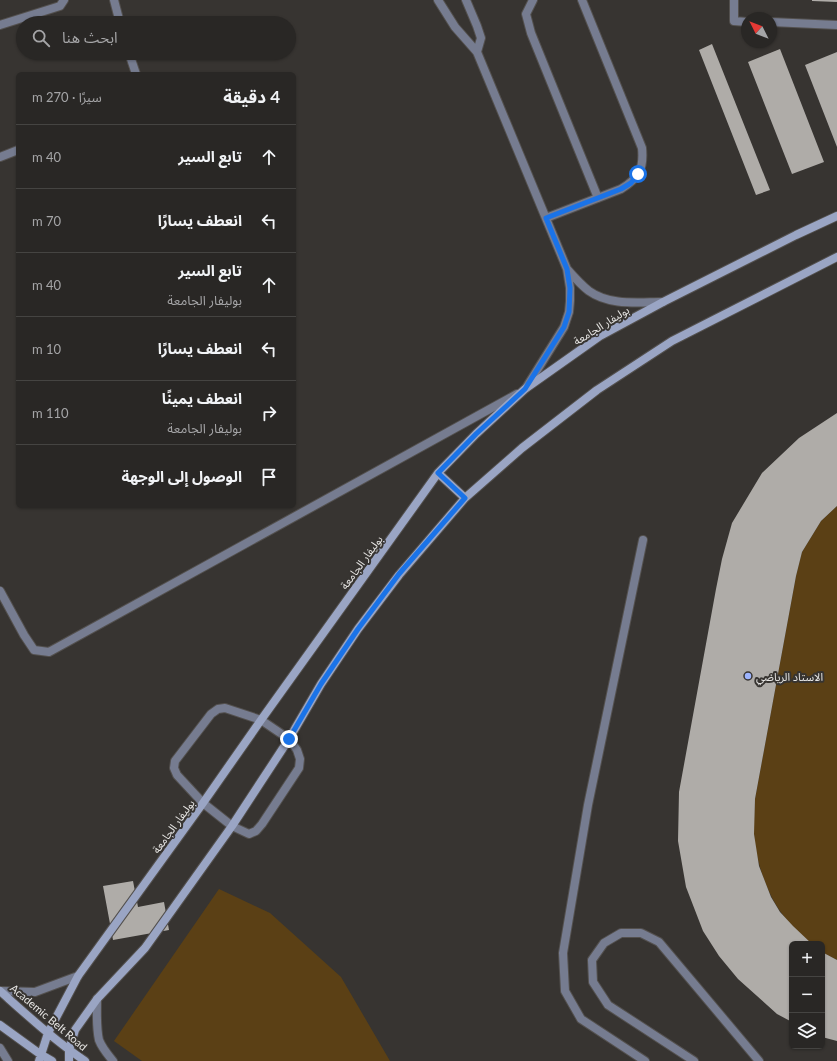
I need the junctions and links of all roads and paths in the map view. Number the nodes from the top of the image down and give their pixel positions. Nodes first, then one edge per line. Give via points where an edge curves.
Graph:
1 (64, 0) edge
2 (114, 0) edge
3 (438, 0) edge
4 (466, 0) edge
5 (533, 0) edge
6 (582, 0) edge
7 (734, 0) edge
8 (28, 16) edge
9 (118, 16) edge
10 (16, 20) edge
11 (741, 22) edge
12 (777, 22) edge
13 (0, 25) edge
14 (837, 25) edge
15 (477, 52) junction
16 (131, 60) edge
17 (135, 72) edge
18 (16, 150) edge
19 (1, 154) edge
20 (598, 198) junction
21 (837, 216) edge
22 (546, 218) junction
23 (837, 257) edge
24 (567, 269) junction
25 (663, 302) junction
26 (525, 389) junction
27 (438, 473) junction
28 (465, 498) junction
29 (642, 540) dead end
30 (0, 591) edge
31 (261, 720) junction
32 (289, 739) junction
33 (203, 803) junction
34 (232, 826) junction
35 (78, 976) junction
36 (0, 991) edge
37 (97, 999) junction
38 (0, 1025) edge
39 (48, 1033) junction
40 (0, 1048) edge
41 (69, 1050) junction
42 (39, 1058) edge
43 (8, 1061) edge
44 (52, 1061) edge
45 (69, 1061) edge
46 (85, 1061) edge
47 (113, 1061) edge
48 (645, 1061) edge
49 (694, 1061) edge
50 (759, 1061) edge

1 - 8 lane via 60,6
2 - 9 lane
3 - 15 lane via 454,27
4 - 15 lane via 481,38
5 - 20 lane via 526,14 531,33
6 - 20 lane via 642,148 643,158 638,174 631,183
7 - 11 lane via 734,21
10 - 13 lane
12 - 14 lane
15 - 22 lane
16 - 17 lane
18 - 19 lane
20 - 22 lane
21 - 25 street, بوليفار الجامعة
22 - 24 lane
23 - 28 street via 672,341 597,390 522,448
24 - 25 lane via 590,292 616,302
24 - 26 lane via 570,301 564,327
25 - 26 street, بوليفار الجامعة via 600,336
26 - 27 street, بوليفار الجامعة
26 - 30 lane via 49,652 34,650
27 - 28 street
27 - 31 street, بوليفار الجامعة
28 - 32 street via 399,574 358,629 321,684
29 - 48 lane via 588,805 563,953 565,991 581,1019
31 - 32 lane
31 - 33 street, بوليفار الجامعة
31 - 33 lane via 225,708 218,709 211,714 175,761 177,775
32 - 34 street
32 - 34 lane via 297,750 299,768 256,831 249,834
33 - 34 lane
33 - 35 street, بوليفار الجامعة
34 - 37 street via 145,948
35 - 36 lane via 36,992
35 - 39 street, بوليفار الجامعة
36 - 39 street, Academic Belt Road
37 - 41 street via 75,1030
37 - 47 lane via 99,1041
38 - 42 street
39 - 41 street, Academic Belt Road
39 - 42 street, بوليفار الجامعة
40 - 43 lane
41 - 45 street
41 - 46 street, Academic Belt Road
42 - 44 street
49 - 50 lane via 608,1005 593,982 592,960 604,943 621,933 641,933 659,942

